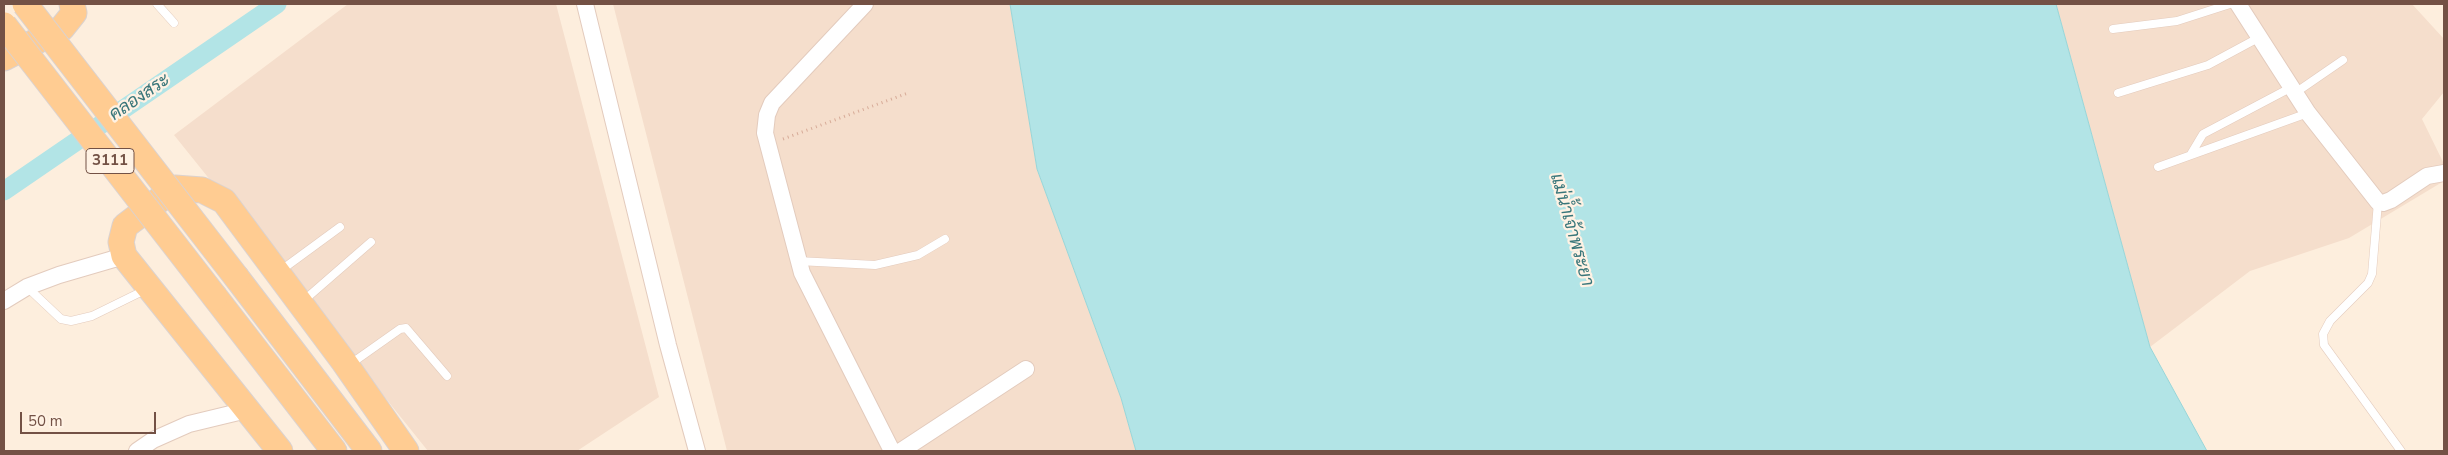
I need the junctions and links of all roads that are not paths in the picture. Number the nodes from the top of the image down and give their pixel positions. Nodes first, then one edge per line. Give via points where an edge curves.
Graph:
1 (25, 4) edge
2 (72, 4) edge
3 (157, 4) edge
4 (585, 4) edge
5 (865, 4) edge
6 (2230, 4) edge
7 (2238, 4) edge
8 (174, 23) dead end
9 (4, 25) edge
10 (2113, 29) dead end
11 (2261, 36) junction
12 (4, 58) edge
13 (2343, 60) dead end
14 (2294, 90) junction
15 (2118, 93) dead end
16 (2308, 112) junction
17 (2190, 154) junction
18 (2158, 167) dead end
19 (2444, 173) edge
20 (2378, 202) junction
21 (340, 227) dead end
22 (946, 239) dead end
23 (371, 242) dead end
24 (124, 256) junction
25 (798, 261) junction
26 (278, 273) junction
27 (27, 286) junction
28 (150, 288) junction
29 (4, 301) edge
30 (300, 303) junction
31 (347, 366) junction
32 (1026, 369) dead end
33 (447, 376) dead end
34 (247, 410) junction
35 (137, 451) edge
36 (280, 451) edge
37 (334, 451) edge
38 (368, 451) edge
39 (406, 451) edge
40 (698, 451) edge
41 (892, 451) edge
42 (901, 451) edge
43 (2401, 451) edge

1 - 38 main road, 3111, bridge
2 - 12 main road via 74,13 62,28
3 - 8 lane
4 - 40 street via 668,345
5 - 25 street via 772,103 767,115 765,133
6 - 10 lane via 2177,21
7 - 11 street
9 - 37 main road, 3111, bridge
11 - 14 street
11 - 15 lane via 2208,65
13 - 14 lane
14 - 16 street
14 - 17 lane via 2203,134
16 - 17 lane
16 - 20 street
17 - 18 lane
19 - 20 street via 2427,176 2391,200 2383,204
20 - 43 lane via 2372,274 2368,283 2330,321 2323,334 2324,345
21 - 26 lane
22 - 25 lane via 918,255 875,265
23 - 30 lane
24 - 26 main road via 121,242 125,226 175,188 202,190 224,201
24 - 27 street
24 - 28 main road
25 - 41 street
26 - 30 main road
27 - 28 lane via 61,319 71,321 92,316
27 - 29 street
28 - 34 main road
30 - 31 main road
31 - 33 lane via 406,328
31 - 39 main road
32 - 42 street
34 - 35 street via 189,424
34 - 36 main road

